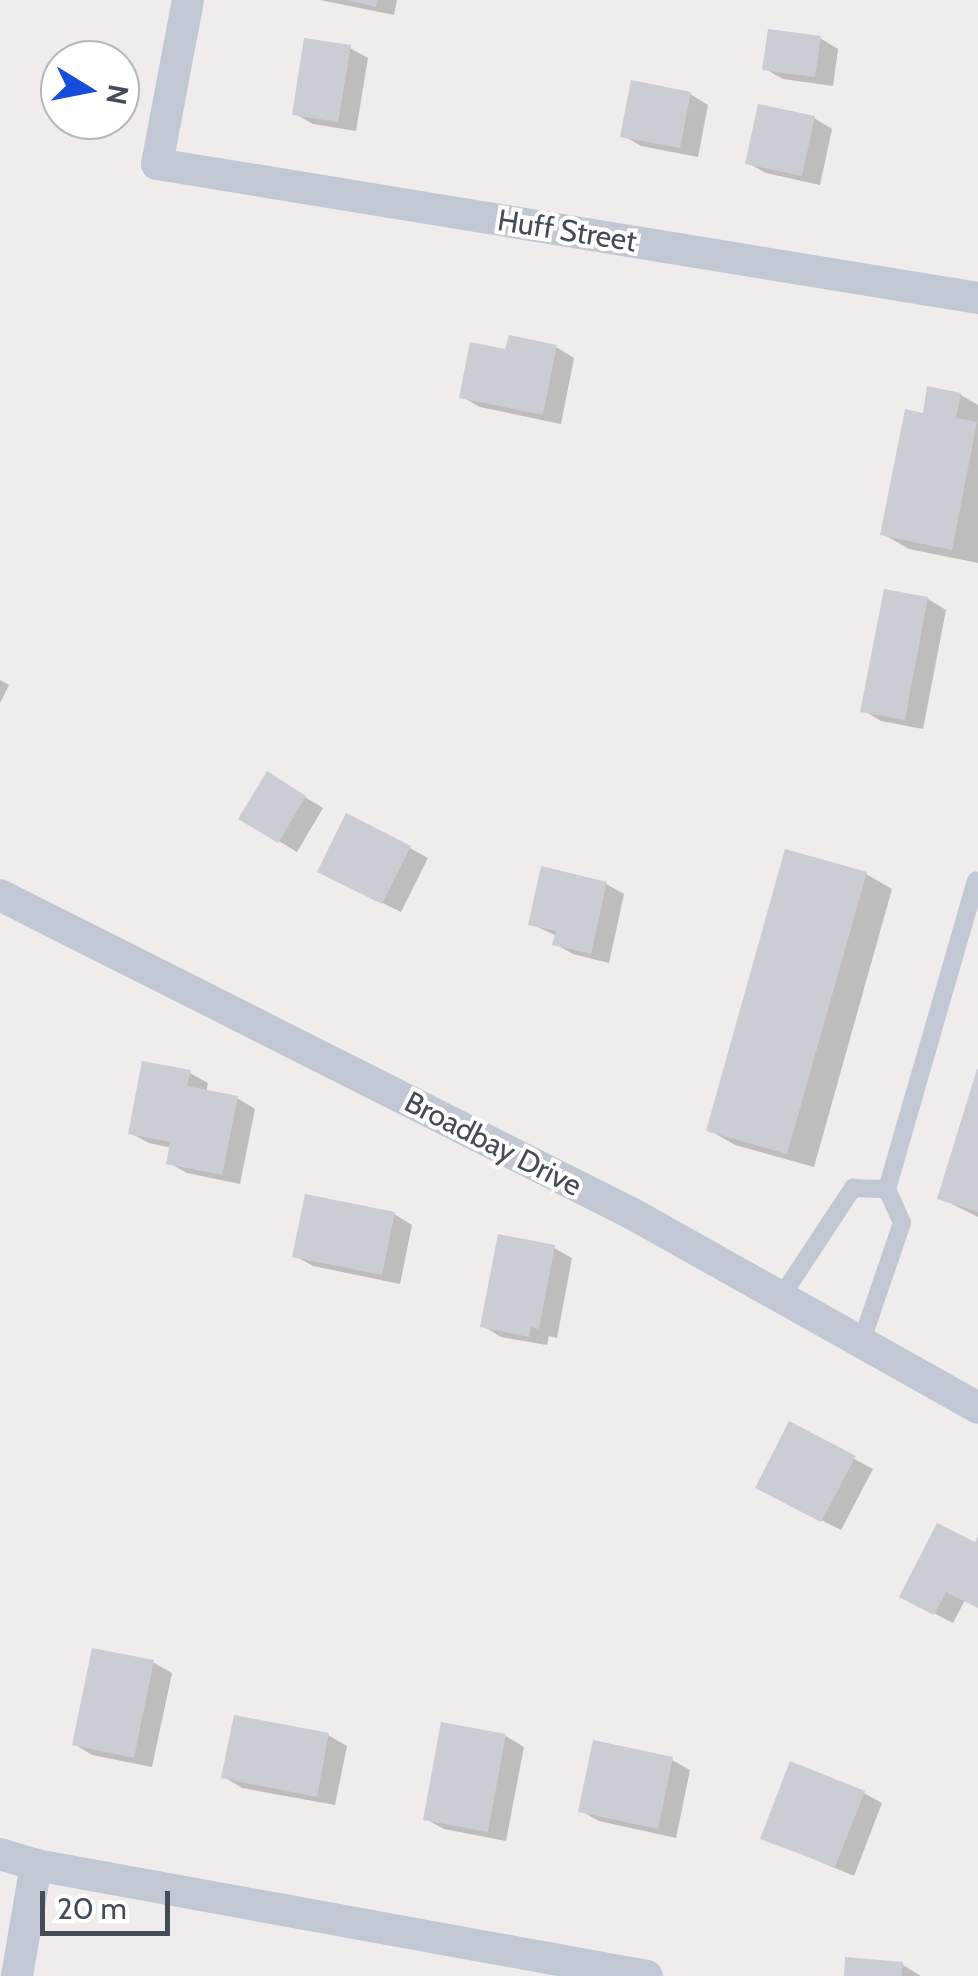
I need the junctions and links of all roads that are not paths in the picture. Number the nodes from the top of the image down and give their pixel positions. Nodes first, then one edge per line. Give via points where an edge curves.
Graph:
1 (188, 0) edge
2 (978, 298) edge
3 (976, 881) edge
4 (0, 896) edge
5 (888, 1190) junction
6 (780, 1297) junction
7 (861, 1342) junction
8 (978, 1408) edge
9 (0, 1854) edge
10 (36, 1864) junction
11 (17, 1976) edge
12 (647, 1976) edge

1 - 2 street, Huff Street via 157,164
3 - 5 lane
4 - 6 street, Broadbay Drive via 631,1213
5 - 6 lane via 853,1188
5 - 7 lane via 902,1223
6 - 7 street, Broadbay Drive
7 - 8 street, Broadbay Drive
9 - 10 street
10 - 11 street
10 - 12 street

